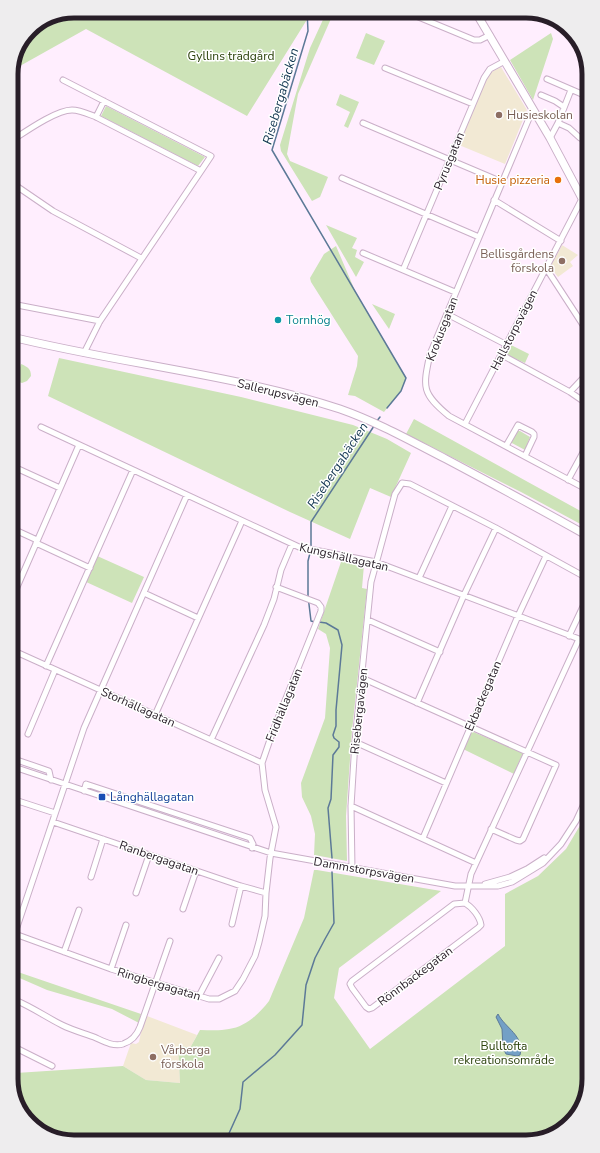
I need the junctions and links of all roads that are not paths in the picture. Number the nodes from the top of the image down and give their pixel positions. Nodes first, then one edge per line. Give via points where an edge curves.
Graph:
1 (421, 18) edge
2 (479, 18) edge
3 (490, 35) junction
4 (504, 61) junction
5 (385, 68) dead end
6 (547, 79) dead end
7 (63, 80) dead end
8 (571, 90) junction
9 (582, 94) edge
10 (541, 95) dead end
11 (104, 101) junction
12 (473, 104) junction
13 (564, 107) junction
14 (530, 116) dead end
15 (96, 117) junction
16 (363, 123) dead end
17 (558, 123) junction
18 (18, 137) edge
19 (550, 138) junction
20 (580, 138) dead end
21 (450, 160) junction
22 (201, 171) junction
23 (342, 178) dead end
24 (502, 182) junction
25 (18, 187) edge
26 (582, 195) edge
27 (494, 200) junction
28 (582, 203) edge
29 (427, 215) junction
30 (479, 237) junction
31 (561, 241) junction
32 (363, 253) dead end
33 (141, 258) junction
34 (546, 268) junction
35 (403, 270) junction
36 (455, 292) junction
37 (18, 305) edge
38 (447, 314) junction
39 (582, 318) edge
40 (100, 321) junction
41 (18, 338) edge
42 (506, 345) junction
43 (84, 353) junction
44 (502, 355) junction
45 (582, 379) edge
46 (570, 392) junction
47 (582, 400) edge
48 (465, 424) junction
49 (42, 427) dead end
50 (79, 445) junction
51 (506, 446) junction
52 (582, 454) edge
53 (524, 456) junction
54 (18, 469) edge
55 (133, 470) junction
56 (568, 480) junction
57 (582, 486) edge
58 (60, 488) junction
59 (188, 495) junction
60 (525, 501) junction
61 (452, 506) junction
62 (242, 520) junction
63 (496, 528) junction
64 (582, 528) edge
65 (18, 532) edge
66 (582, 533) edge
67 (36, 542) junction
68 (292, 544) junction
69 (546, 556) junction
70 (376, 562) junction
71 (90, 568) junction
72 (582, 575) edge
73 (419, 578) junction
74 (18, 581) edge
75 (276, 588) junction
76 (144, 593) junction
77 (464, 595) junction
78 (582, 609) edge
79 (518, 616) junction
80 (198, 618) junction
81 (368, 620) junction
82 (569, 636) junction
83 (579, 640) junction
84 (582, 641) edge
85 (440, 652) junction
86 (18, 653) edge
87 (46, 666) junction
88 (55, 670) junction
89 (362, 678) junction
90 (101, 690) junction
91 (417, 703) junction
92 (155, 715) junction
93 (470, 727) junction
94 (28, 734) dead end
95 (211, 740) junction
96 (355, 742) junction
97 (527, 752) junction
98 (18, 760) edge
99 (262, 763) junction
100 (18, 768) edge
101 (51, 780) junction
102 (446, 783) junction
103 (65, 784) junction
104 (84, 791) junction
105 (18, 801) edge
106 (351, 806) junction
107 (582, 808) edge
108 (55, 814) junction
109 (53, 822) junction
110 (491, 829) junction
111 (422, 838) junction
112 (103, 839) junction
113 (252, 848) junction
114 (271, 854) junction
115 (150, 855) junction
116 (476, 863) junction
117 (352, 868) junction
118 (196, 871) junction
119 (91, 877) dead end
120 (241, 886) junction
121 (468, 886) junction
122 (136, 893) dead end
123 (266, 893) junction
124 (465, 903) junction
125 (183, 909) dead end
126 (79, 910) dead end
127 (18, 924) edge
128 (232, 924) dead end
129 (126, 926) dead end
130 (18, 934) edge
131 (170, 941) dead end
132 (64, 952) junction
133 (219, 958) dead end
134 (111, 969) junction
135 (156, 983) junction
136 (199, 996) junction
137 (18, 1001) edge
138 (18, 1049) edge
139 (52, 1066) dead end

1 - 3 street via 478,41
2 - 3 main road
3 - 4 main road
4 - 12 street, Pyrusgatan via 488,71
4 - 19 main road
5 - 12 street
6 - 8 street
7 - 11 street
8 - 9 street
8 - 13 street
10 - 13 street
11 - 15 street
11 - 22 street via 211,156
12 - 21 street, Pyrusgatan
13 - 17 street
14 - 24 street, Krokusgatan
15 - 18 street via 78,111 62,112
15 - 22 street
16 - 21 street
17 - 19 street
17 - 20 street via 570,128
19 - 26 main road
21 - 24 street
21 - 29 street, Pyrusgatan
22 - 33 street
23 - 29 street
24 - 27 street, Krokusgatan
25 - 33 street via 53,211
27 - 30 street, Krokusgatan
27 - 31 street
28 - 31 street, Hallstorpsvägen
29 - 30 street
29 - 35 street, Pyrusgatan
30 - 36 street, Krokusgatan
31 - 34 street, Hallstorpsvägen
32 - 35 street
33 - 40 street
34 - 39 street
34 - 42 street, Hallstorpsvägen
35 - 36 street
36 - 38 street, Krokusgatan
37 - 40 street
38 - 42 street
38 - 48 street, Krokusgatan via 430,354 425,382 431,399 449,416
40 - 43 street
41 - 43 main road, Sallerupsvägen
42 - 44 street, Hallstorpsvägen
43 - 60 main road, Sallerupsvägen via 265,389 342,410 390,430
44 - 46 street
44 - 48 street, Hallstorpsvägen
45 - 46 street
46 - 47 street
48 - 51 street, Krokusgatan
49 - 50 street, Kungshällagatan
50 - 55 street, Kungshällagatan
50 - 58 street
51 - 53 street, Krokusgatan
51 - 53 street via 518,425 532,432 534,437
52 - 56 street
53 - 56 street, Krokusgatan
54 - 58 street
55 - 59 street, Kungshällagatan
55 - 71 street
56 - 57 street, Krokusgatan
58 - 67 street
59 - 62 street, Kungshällagatan
59 - 76 street
60 - 64 main road, Sallerupsvägen
60 - 66 main road, Sallerupsvägen
61 - 63 street
61 - 70 street, Risebergavägen via 410,484 402,483 395,494
61 - 73 street
62 - 68 street, Kungshällagatan
62 - 80 street
63 - 69 street
63 - 77 street
65 - 67 street
67 - 71 street
67 - 74 street
68 - 70 street, Kungshällagatan via 305,549
68 - 75 street
69 - 72 street
69 - 79 street, Ekbackegatan
70 - 73 street, Kungshällagatan
70 - 81 street, Risebergavägen via 371,582
71 - 87 street
73 - 77 street, Kungshällagatan
75 - 95 street via 264,625
75 - 99 street, Fridhällagatan via 321,606 316,627
76 - 80 street
76 - 90 street
77 - 79 street, Kungshällagatan
77 - 85 street
78 - 82 street
79 - 82 street, Kungshällagatan
79 - 93 street, Ekbackegatan
80 - 92 street
81 - 85 street
81 - 89 street, Risebergavägen
82 - 83 street, Kungshällagatan
83 - 84 street, Kungshällagatan
83 - 97 street
85 - 91 street
86 - 87 street, Storhällagatan
87 - 88 street, Storhällagatan
88 - 90 street, Storhällagatan
88 - 94 street
89 - 91 street
89 - 96 street, Risebergavägen
90 - 92 street, Storhällagatan
90 - 103 street via 84,728
91 - 93 street
92 - 95 street, Storhällagatan
93 - 97 street
93 - 102 street, Ekbackegatan
95 - 99 street, Storhällagatan
96 - 102 street
96 - 106 street, Risebergavägen
97 - 110 street
97 - 110 street via 556,765 523,839 516,840
98 - 101 street, Dammstorpsvägen via 49,771
99 - 114 street, Fridhällagatan via 265,790 276,827
100 - 101 street, Dammstorpsvägen
101 - 103 street, Dammstorpsvägen
102 - 111 street, Ekbackegatan
103 - 104 street, Dammstorpsvägen
103 - 108 street
104 - 113 street, Dammstorpsvägen
104 - 113 street via 86,784 250,838
105 - 108 street
106 - 111 street
106 - 117 street, Risebergavägen
107 - 121 street, Dammstorpsvägen via 565,839 552,853 510,877
108 - 109 street
109 - 112 street, Ranbergagatan
109 - 127 street
110 - 116 street
111 - 116 street
112 - 115 street, Ranbergagatan
112 - 119 street
113 - 114 street, Dammstorpsvägen
114 - 117 street, Dammstorpsvägen
114 - 123 street, Ringbergagatan
115 - 118 street, Ranbergagatan
115 - 122 street
116 - 121 street
117 - 121 street, Dammstorpsvägen
118 - 120 street, Ranbergagatan
118 - 125 street
120 - 123 street, Ranbergagatan
120 - 128 street
121 - 124 street
123 - 136 street, Ringbergagatan via 265,916 259,942 241,983 234,991 219,998
124 - 124 street, Rönnbackegatan via 454,904 352,981 352,988 366,1007 372,1008 481,925
126 - 132 street
129 - 134 street
130 - 132 street, Ringbergagatan
131 - 135 street
132 - 134 street, Ringbergagatan
133 - 136 street
134 - 135 street, Ringbergagatan
135 - 136 street, Ringbergagatan
135 - 137 street via 137,1034 128,1041 118,1044 62,1025
138 - 139 street

